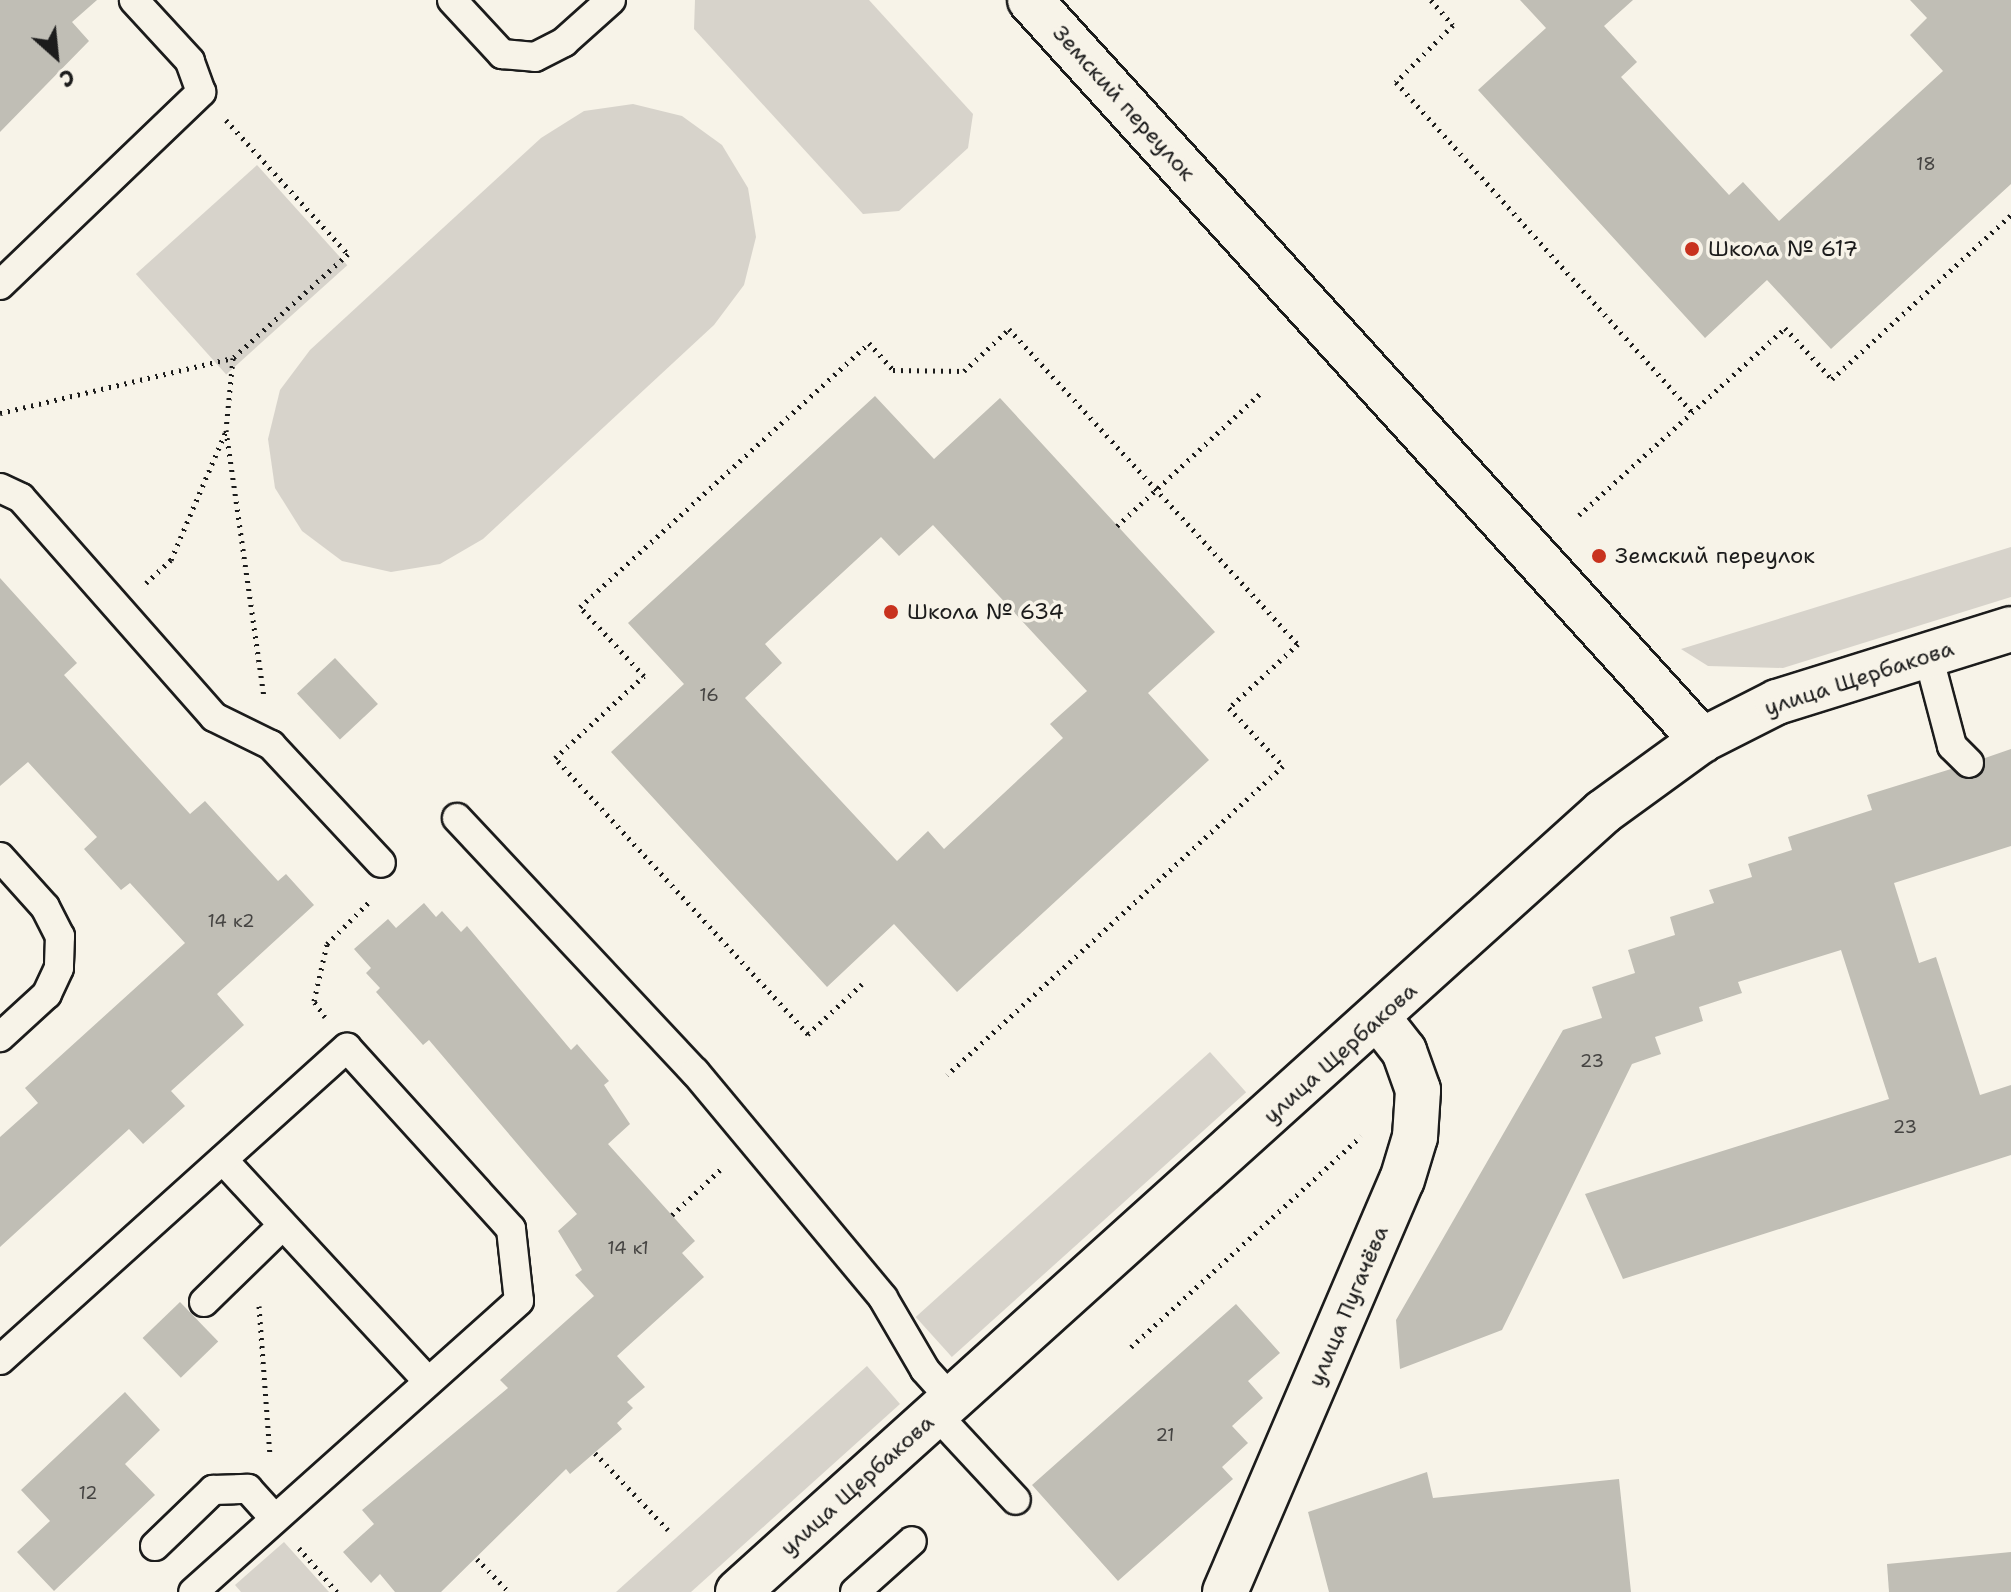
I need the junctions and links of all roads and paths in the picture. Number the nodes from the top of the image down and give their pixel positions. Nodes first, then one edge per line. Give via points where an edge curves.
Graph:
1 (134, 0) edge
2 (452, 0) edge
3 (611, 0) edge
4 (1030, 0) edge
5 (1431, 0) edge
6 (201, 92) junction
7 (2011, 215) edge
8 (0, 285) edge
9 (233, 358) junction
10 (1263, 391) dead end
11 (0, 413) edge
12 (1693, 413) junction
13 (226, 430) junction
14 (0, 488) edge
15 (1157, 490) junction
16 (1579, 515) dead end
17 (1117, 526) dead end
18 (119, 609) junction
19 (2011, 629) edge
20 (1928, 655) junction
21 (1702, 740) junction
22 (271, 745) junction
23 (1969, 763) dead end
24 (457, 818) dead end
25 (0, 857) edge
26 (382, 876) joint
27 (862, 984) dead end
28 (1379, 1019) junction
29 (0, 1037) edge
30 (347, 1048) junction
31 (947, 1075) dead end
32 (1361, 1136) dead end
33 (751, 1140) junction
34 (223, 1160) junction
35 (672, 1215) dead end
36 (283, 1225) junction
37 (255, 1253) junction
38 (204, 1302) dead end
39 (1131, 1347) dead end
40 (0, 1360) edge
41 (428, 1381) junction
42 (944, 1407) junction
43 (595, 1453) dead end
44 (1016, 1500) dead end
45 (275, 1519) junction
46 (668, 1530) dead end
47 (912, 1541) dead end
48 (155, 1546) dead end
49 (477, 1559) dead end
50 (193, 1592) edge
51 (337, 1592) edge
52 (509, 1592) edge
53 (738, 1592) edge
54 (855, 1592) edge
55 (1225, 1592) edge

1 - 6 lane via 190,61
2 - 3 lane via 502,54 535,57 564,42
4 - 21 street, Земский переулок
5 - 12 path via 1453,25 1396,82
6 - 8 lane
6 - 9 path via 348,254
7 - 12 path via 1832,379 1785,328
9 - 11 path
9 - 13 path
10 - 15 path
12 - 16 path
13 - 18 path via 171,560
13 - 22 path
14 - 18 lane via 21,498
15 - 17 path
15 - 27 path via 1009,329 964,371 893,370 869,343 580,607 644,676 555,758 808,1034
15 - 31 path via 1298,644 1229,708 1283,766
18 - 22 lane via 214,717
19 - 20 street, улица Щербакова
20 - 21 street, улица Щербакова via 1777,702
20 - 23 lane via 1952,746
21 - 28 street, улица Щербакова via 1603,812
22 - 26 lane
24 - 33 lane
25 - 29 lane via 45,907 60,936 59,968 47,994
26 - 30 path via 327,944 314,1001
28 - 42 street, улица Щербакова
28 - 55 street, улица Пугачёва via 1404,1051 1418,1090 1415,1137 1402,1180
30 - 34 lane
30 - 41 lane via 511,1229 519,1301
32 - 39 path
33 - 35 path
33 - 42 lane via 883,1298
34 - 36 lane
34 - 40 lane
36 - 37 lane
36 - 41 lane
37 - 38 lane
37 - 45 path
41 - 45 lane
42 - 44 lane
42 - 53 street, улица Щербакова
43 - 46 path
45 - 48 lane via 248,1489 213,1490
45 - 50 lane
45 - 51 path
47 - 54 lane
49 - 52 path

